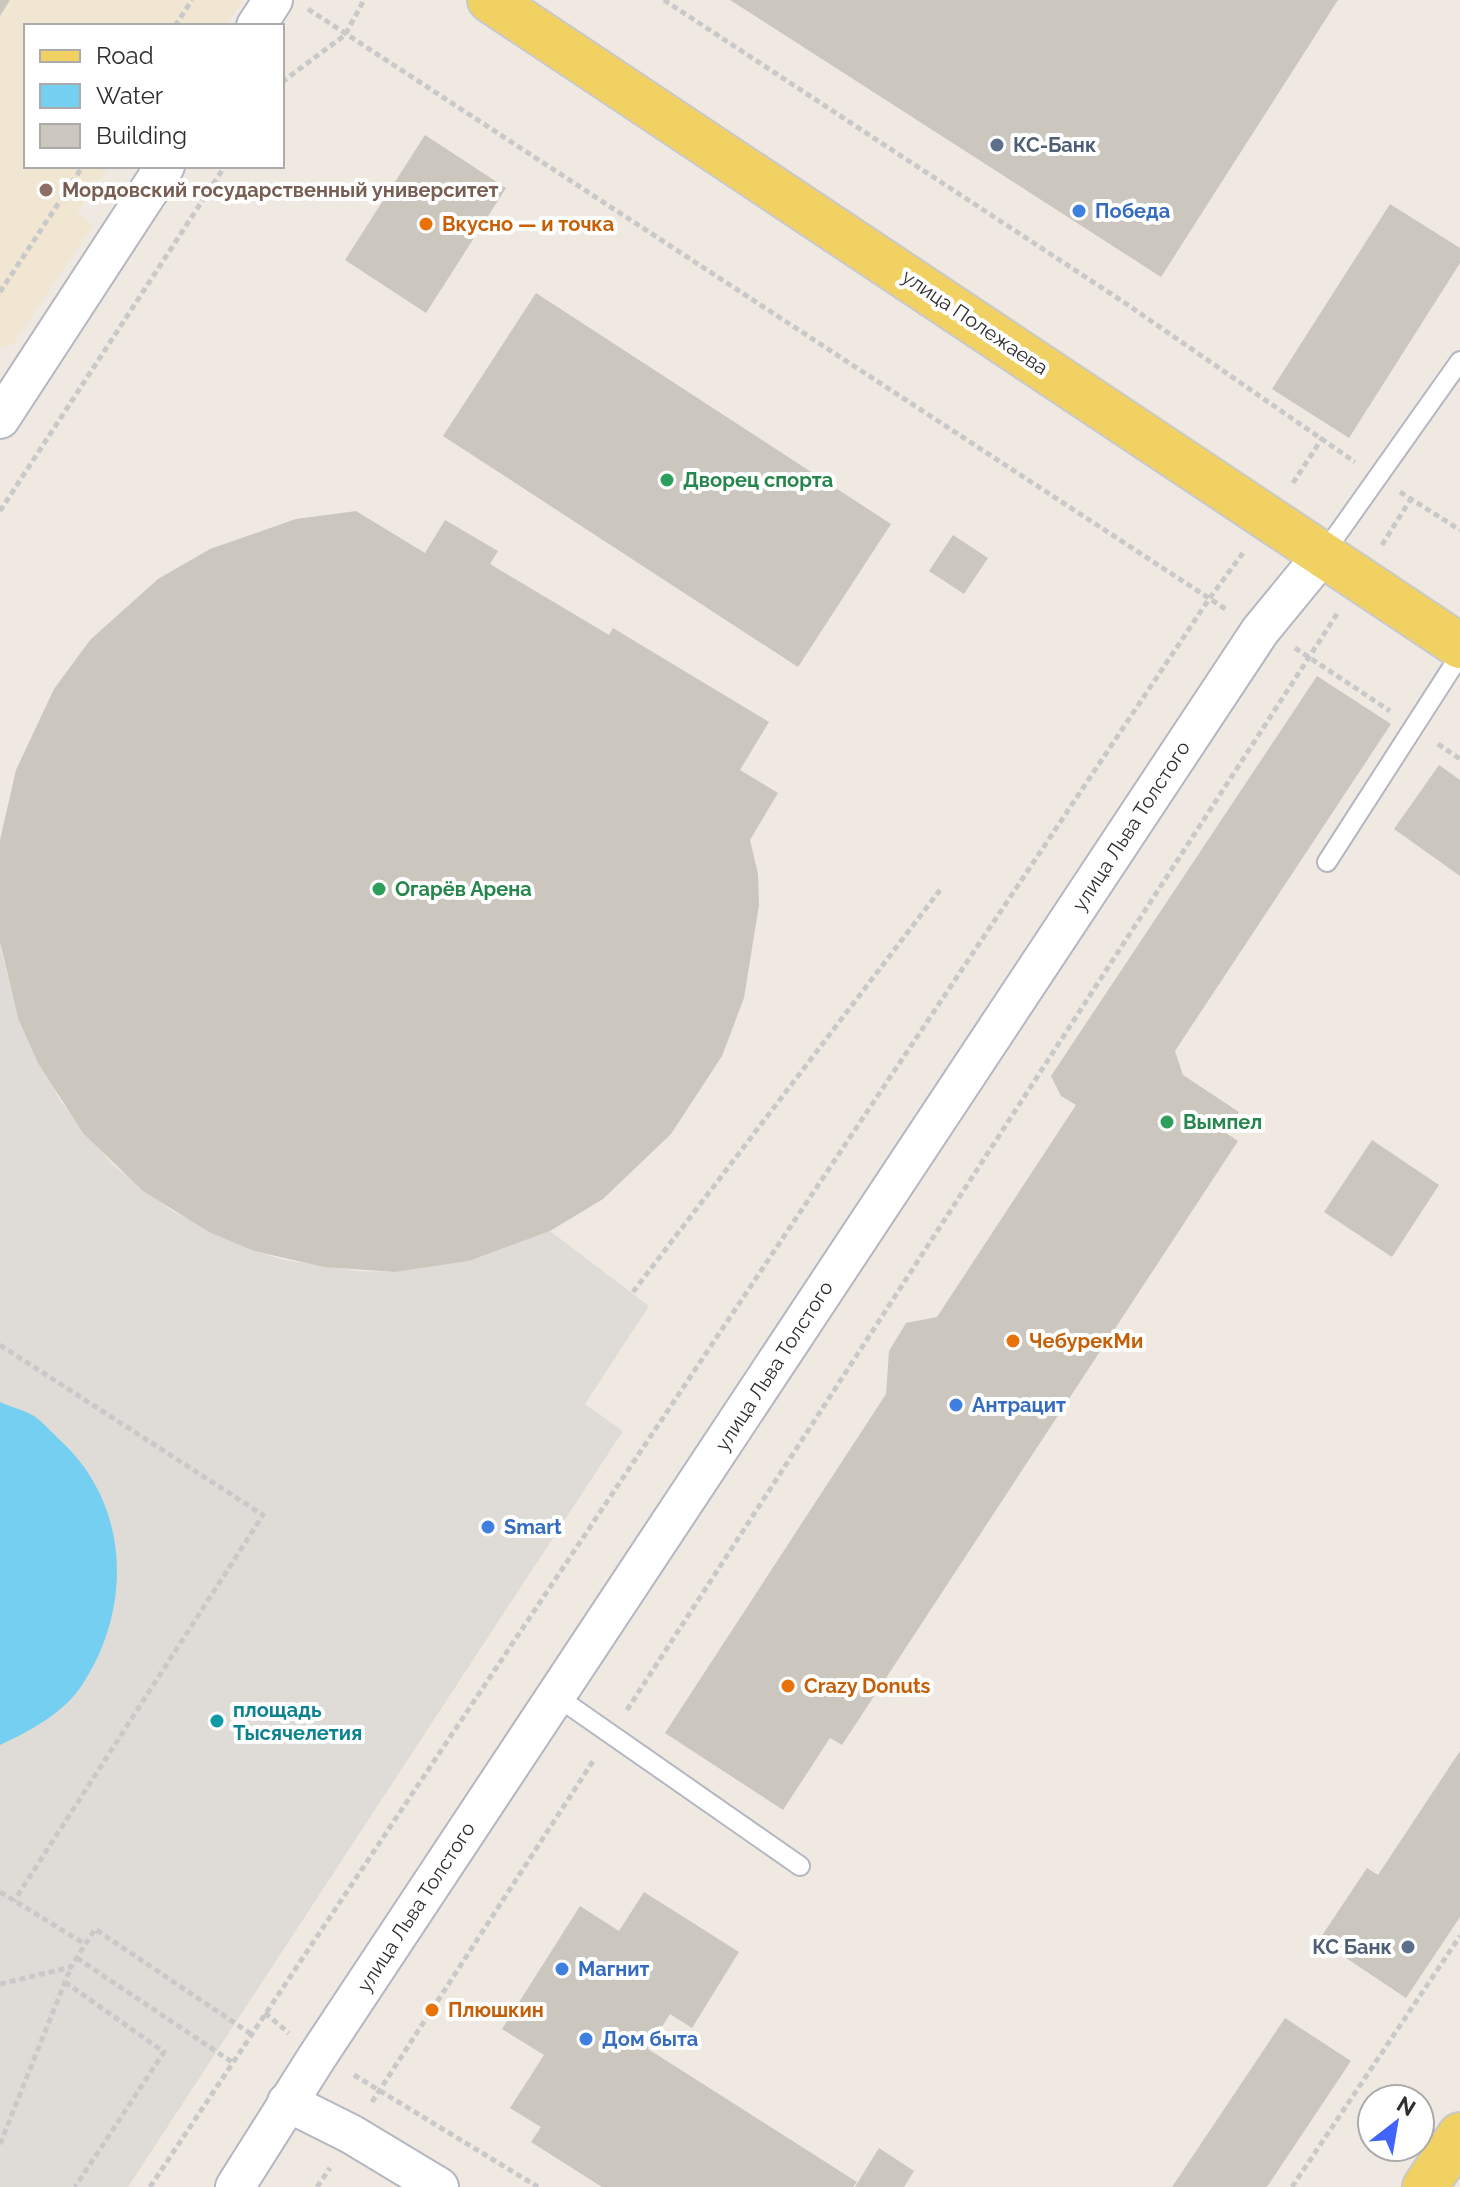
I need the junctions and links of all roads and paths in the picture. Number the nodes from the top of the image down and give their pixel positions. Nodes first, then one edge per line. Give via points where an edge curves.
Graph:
1 (192, 0) edge
2 (273, 0) edge
3 (364, 0) edge
4 (490, 0) edge
5 (664, 0) edge
6 (311, 11) dead end
7 (176, 24) edge
8 (257, 24) edge
9 (345, 35) junction
10 (284, 81) edge
11 (82, 168) edge
12 (164, 168) edge
13 (224, 168) edge
14 (0, 292) edge
15 (1460, 361) edge
16 (0, 419) edge
17 (1323, 437) junction
18 (1376, 479) junction
19 (1412, 497) junction
20 (0, 511) edge
21 (1270, 518) junction
22 (1460, 530) edge
23 (1324, 553) junction
24 (1361, 579) junction
25 (1209, 599) junction
26 (1260, 631) junction
27 (1460, 646) edge
28 (1310, 655) junction
29 (1460, 655) edge
30 (1414, 727) junction
31 (1460, 759) edge
32 (1327, 862) dead end
33 (940, 890) dead end
34 (633, 1292) dead end
35 (0, 1345) edge
36 (556, 1696) junction
37 (611, 1735) junction
38 (800, 1866) dead end
39 (0, 1892) edge
40 (14, 1901) junction
41 (1460, 1936) edge
42 (85, 1944) junction
43 (77, 1958) junction
44 (71, 1967) junction
45 (65, 1982) junction
46 (0, 1984) edge
47 (265, 2013) junction
48 (251, 2034) junction
49 (317, 2057) junction
50 (232, 2062) junction
51 (381, 2089) junction
52 (287, 2102) junction
53 (3, 2129) edge
54 (351, 2134) junction
55 (1460, 2135) edge
56 (0, 2144) edge
57 (319, 2184) edge
58 (75, 2187) edge
59 (150, 2187) edge
60 (235, 2187) edge
61 (329, 2187) edge
62 (439, 2187) edge
63 (538, 2187) edge
64 (1292, 2187) edge
65 (1425, 2187) edge

1 - 7 path
2 - 8 street
3 - 9 path
4 - 21 main road, улица Полежаева
5 - 17 path
6 - 9 path
9 - 10 path
9 - 25 path
11 - 14 path
12 - 16 street
13 - 20 path
15 - 18 lane
17 - 18 path
17 - 21 path
18 - 19 path
18 - 23 lane
19 - 22 path
19 - 24 path
21 - 23 main road, улица Полежаева
21 - 25 path
23 - 24 main road, улица Полежаева
23 - 26 street, улица Льва Толстого
24 - 27 main road, улица Полежаева
24 - 28 path
25 - 26 path
25 - 47 path
26 - 28 path
26 - 36 street, улица Льва Толстого
28 - 30 path
28 - 37 path
29 - 30 lane
30 - 31 path
30 - 32 lane
33 - 34 path
35 - 40 path via 263,1515
36 - 37 lane
36 - 49 street, улица Льва Толстого
37 - 38 lane
37 - 51 path
39 - 40 path
40 - 42 path
41 - 64 path
42 - 43 path
42 - 48 path via 95,1929
43 - 44 path
43 - 50 path
44 - 45 path
44 - 46 path
45 - 53 path
45 - 58 path via 164,2052
47 - 48 path
47 - 49 path
48 - 50 path
49 - 51 path
49 - 52 street, улица Льва Толстого
50 - 59 path
51 - 54 path
51 - 63 path
52 - 54 street
52 - 60 street, улица Льва Толстого
53 - 56 path
54 - 57 path
54 - 62 street
55 - 65 main road
57 - 61 path

